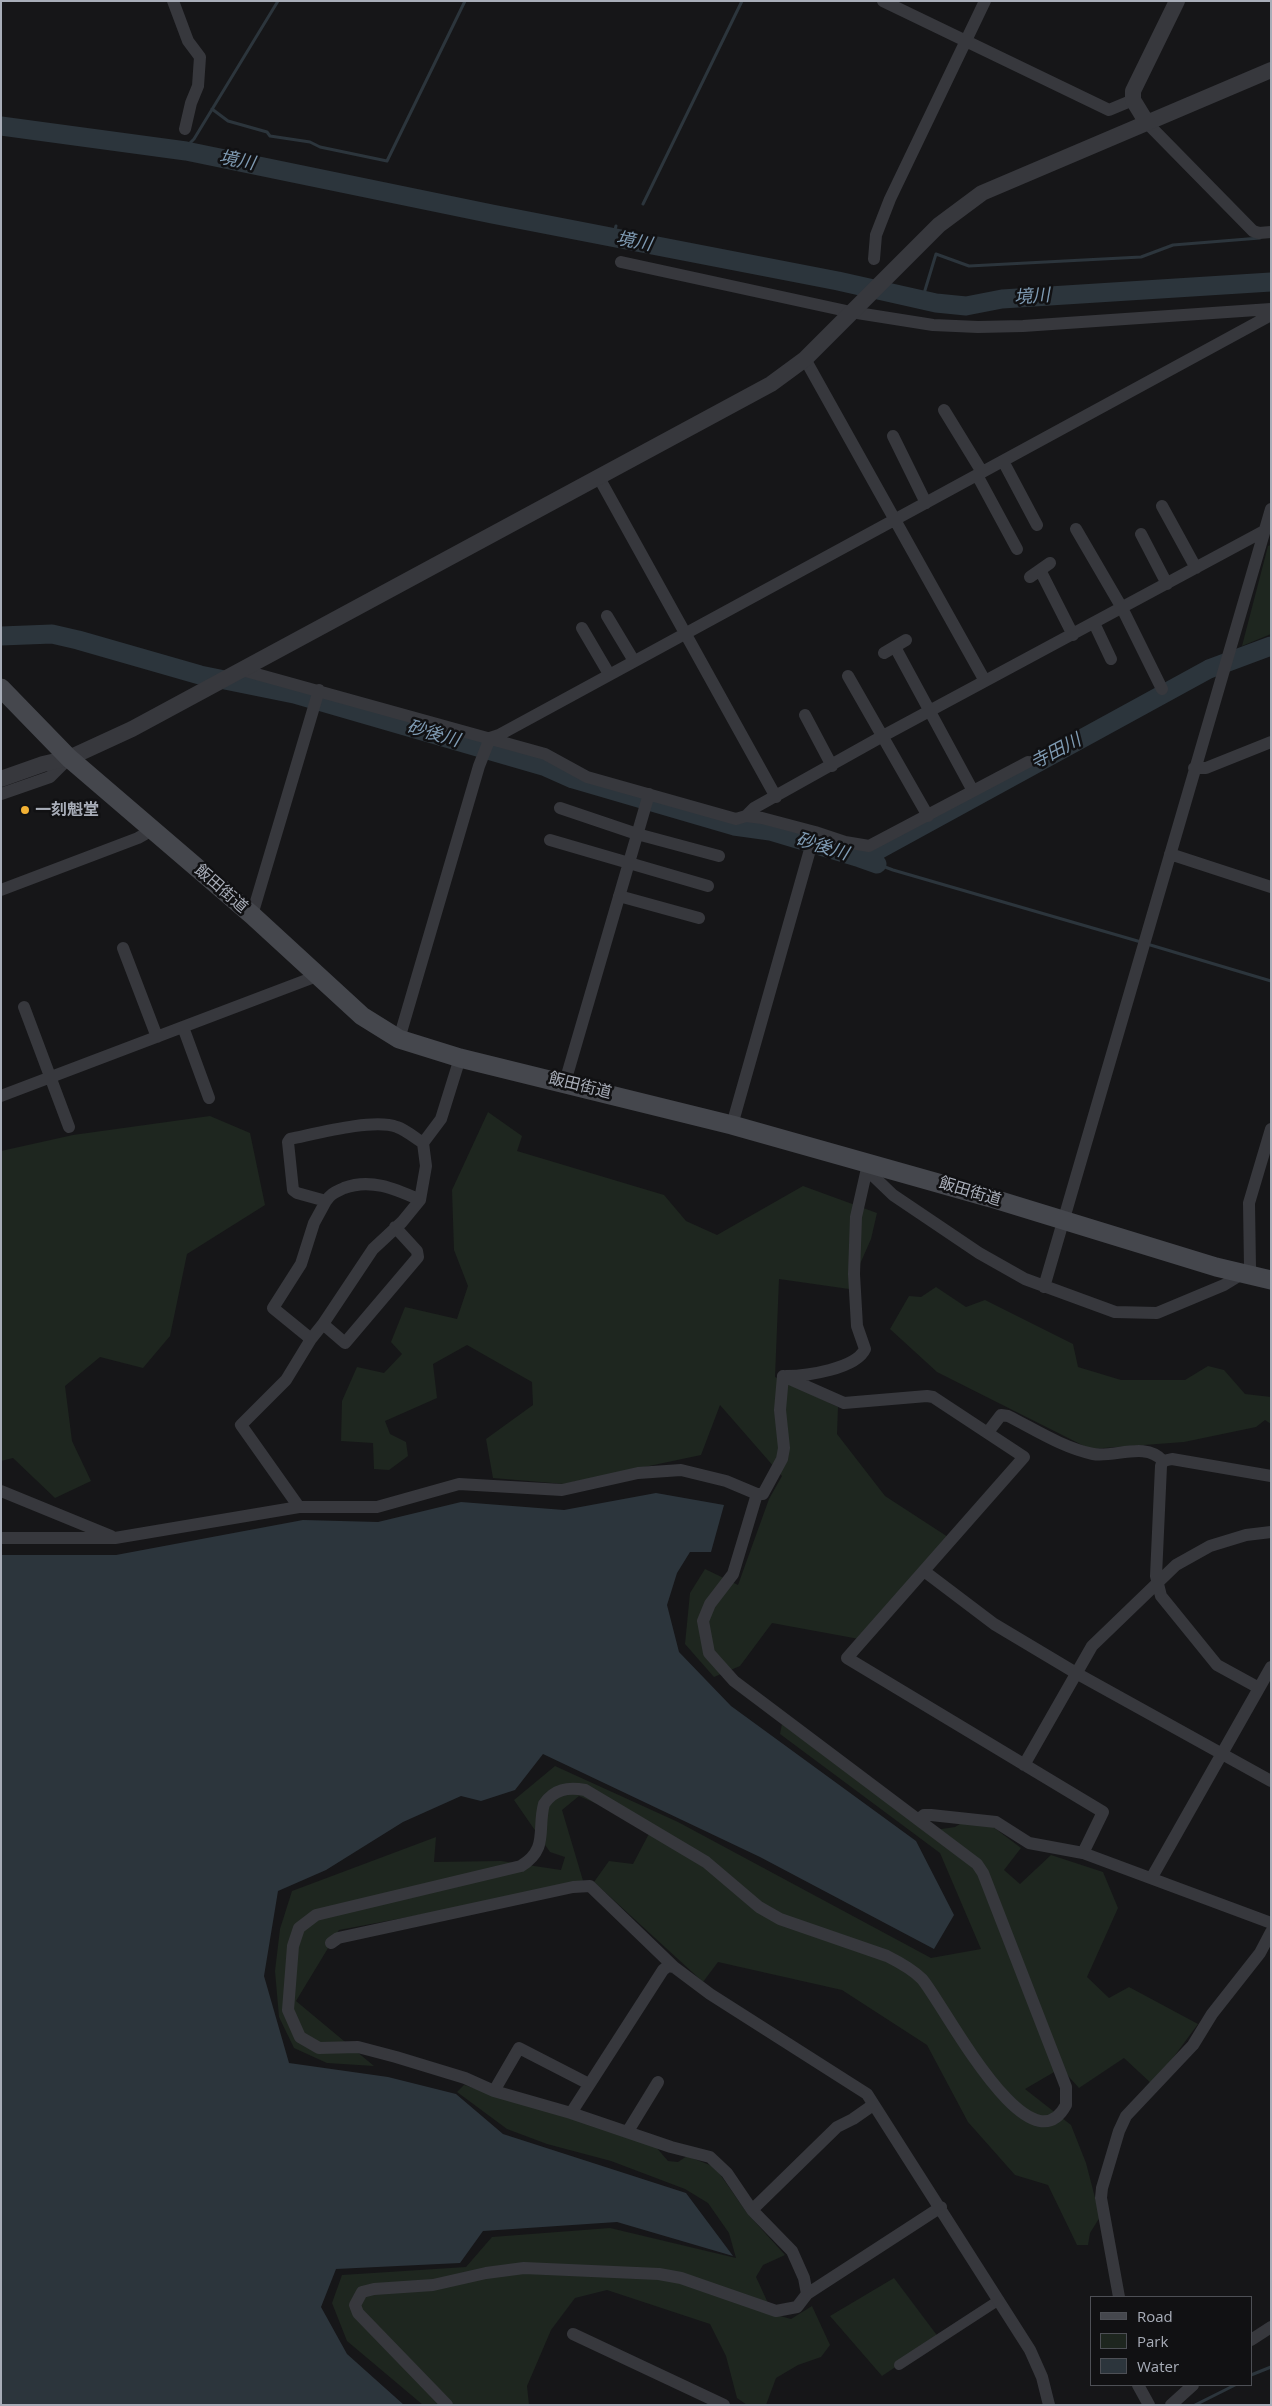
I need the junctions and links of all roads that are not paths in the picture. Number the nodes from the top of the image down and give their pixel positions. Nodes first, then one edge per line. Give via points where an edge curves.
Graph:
1 (174, 1) edge
2 (882, 1) edge
3 (986, 1) edge
4 (1176, 1) edge
5 (965, 42) junction
6 (1271, 70) edge
7 (1133, 100) junction
8 (1147, 124) junction
9 (185, 129) dead end
10 (1271, 232) edge
11 (874, 259) dead end
12 (620, 262) dead end
13 (1271, 309) edge
14 (851, 312) junction
15 (1271, 315) edge
16 (805, 359) junction
17 (944, 410) dead end
18 (893, 436) dead end
19 (1004, 461) junction
20 (979, 474) junction
21 (598, 476) junction
22 (926, 502) junction
23 (1162, 506) dead end
24 (1271, 508) edge
25 (893, 519) junction
26 (1036, 526) dead end
27 (1076, 529) dead end
28 (1264, 531) junction
29 (1141, 534) dead end
30 (1017, 549) dead end
31 (1196, 568) junction
32 (1040, 570) dead end
33 (1167, 584) junction
34 (1122, 608) junction
35 (607, 616) dead end
36 (1094, 623) junction
37 (582, 628) dead end
38 (684, 633) junction
39 (1073, 635) junction
40 (906, 640) dead end
41 (1111, 659) dead end
42 (634, 661) junction
43 (238, 672) junction
44 (609, 674) junction
45 (848, 676) dead end
46 (985, 681) junction
47 (1, 688) edge
48 (1162, 689) dead end
49 (318, 693) junction
50 (930, 712) junction
51 (805, 715) dead end
52 (881, 737) junction
53 (489, 740) junction
54 (1271, 742) edge
55 (69, 758) junction
56 (1028, 762) dead end
57 (832, 766) junction
58 (1194, 768) junction
59 (1, 779) edge
60 (973, 791) junction
61 (1, 794) edge
62 (648, 795) junction
63 (776, 797) junction
64 (560, 808) dead end
65 (746, 816) junction
66 (928, 816) junction
67 (152, 830) junction
68 (637, 834) junction
69 (815, 835) junction
70 (550, 840) dead end
71 (1170, 854) junction
72 (719, 856) dead end
73 (629, 862) junction
74 (708, 886) dead end
75 (1271, 887) edge
76 (1, 890) edge
77 (619, 896) junction
78 (252, 915) junction
79 (699, 918) dead end
80 (124, 948) dead end
81 (318, 976) junction
82 (24, 1007) dead end
83 (183, 1027) junction
84 (157, 1037) junction
85 (398, 1039) junction
86 (460, 1058) junction
87 (50, 1078) junction
88 (565, 1082) junction
89 (1, 1096) edge
90 (209, 1098) dead end
91 (732, 1125) junction
92 (69, 1127) dead end
93 (1271, 1129) edge
94 (423, 1143) junction
95 (868, 1167) junction
96 (420, 1200) junction
97 (326, 1202) junction
98 (1062, 1220) junction
99 (395, 1228) junction
100 (1245, 1274) junction
101 (1271, 1280) edge
102 (1044, 1288) junction
103 (323, 1324) junction
104 (310, 1339) junction
105 (783, 1376) junction
106 (988, 1432) junction
107 (1163, 1461) junction
108 (1271, 1476) edge
109 (1, 1491) edge
110 (757, 1494) junction
111 (299, 1507) junction
112 (1271, 1532) edge
113 (1, 1538) edge
114 (115, 1538) junction
115 (924, 1571) junction
116 (1157, 1585) junction
117 (1271, 1667) edge
118 (1076, 1673) junction
119 (1259, 1688) junction
120 (1222, 1754) junction
121 (1024, 1765) junction
122 (1271, 1781) edge
123 (919, 1819) junction
124 (1083, 1853) junction
125 (1152, 1877) junction
126 (1271, 1924) edge
127 (1271, 1932) edge
128 (331, 1942) dead end
129 (674, 1967) junction
130 (658, 2082) dead end
131 (589, 2084) junction
132 (494, 2091) junction
133 (873, 2105) junction
134 (571, 2113) junction
135 (628, 2131) junction
136 (942, 2207) junction
137 (752, 2210) junction
138 (807, 2294) junction
139 (1119, 2296) edge
140 (999, 2300) junction
141 (1271, 2327) edge
142 (573, 2334) dead end
143 (1252, 2339) edge
144 (899, 2364) dead end
145 (1139, 2386) edge
146 (1192, 2386) edge
147 (447, 2405) edge
148 (724, 2405) edge
149 (1049, 2405) edge
150 (1149, 2405) edge
151 (1172, 2405) edge

1 - 9 street via 188,41 199,53 201,64
2 - 5 street
3 - 5 street
4 - 7 street via 1133,91
5 - 7 street via 1109,110
5 - 11 street via 890,199 876,235
6 - 8 street
7 - 8 street
8 - 10 street via 1253,231
8 - 14 street via 990,189 948,217
12 - 14 street
13 - 14 street via 978,327 933,325
14 - 16 street
15 - 19 street
16 - 21 street via 732,407
16 - 25 street
17 - 20 street
18 - 22 street
19 - 20 street
19 - 26 street
20 - 22 street
20 - 30 street
21 - 38 street
21 - 43 street
22 - 25 street
23 - 31 street
24 - 28 street
25 - 38 street
25 - 46 street
27 - 34 street
28 - 31 street
28 - 58 street
29 - 33 street
31 - 33 street
32 - 39 street
33 - 34 street
34 - 36 street
34 - 48 street
35 - 42 street
36 - 39 street
36 - 41 street
37 - 44 street
38 - 42 street
38 - 63 street
39 - 46 street
40 - 50 street via 889,650
42 - 44 street
43 - 49 street
43 - 55 street
44 - 53 street
45 - 52 street
46 - 50 street
47 - 55 main road, 飯田街道
49 - 53 street
49 - 78 street
50 - 52 street
50 - 60 street
51 - 57 street
52 - 57 street
52 - 66 street
53 - 62 street via 545,754 587,777
53 - 85 street
54 - 58 street via 1206,768
55 - 59 street
55 - 61 street via 50,776
55 - 67 main road, 飯田街道
56 - 60 street
57 - 63 street
58 - 71 street
60 - 66 street
62 - 65 street via 736,819
62 - 68 street
63 - 65 street
64 - 68 street
65 - 69 street
66 - 69 street via 869,846
67 - 76 street
67 - 78 main road, 飯田街道
68 - 72 street
68 - 73 street
69 - 91 street
70 - 73 street
71 - 75 street
71 - 98 street
73 - 74 street
73 - 77 street
77 - 79 street
77 - 88 street
78 - 81 main road, 飯田街道
80 - 84 street
81 - 83 street
81 - 85 main road, 飯田街道 via 362,1016
82 - 87 street
83 - 84 street
83 - 90 street
84 - 87 street
85 - 86 main road, 飯田街道
86 - 88 main road, 飯田街道
86 - 94 street via 441,1119
87 - 89 street
87 - 92 street
88 - 91 main road, 飯田街道
91 - 95 main road, 飯田街道
93 - 100 street via 1249,1203 1250,1268
94 - 96 street via 426,1166
94 - 97 street via 396,1126 376,1124 290,1139 293,1190
95 - 98 main road, 飯田街道
95 - 102 street via 892,1195 980,1253
95 - 105 street via 856,1217 854,1274 857,1326 865,1349 848,1365 800,1376
96 - 97 street via 395,1189 357,1183 330,1194
96 - 99 street
97 - 104 street via 314,1223 300,1264 273,1308
98 - 100 main road, 飯田街道
98 - 102 street
99 - 103 street via 373,1249
99 - 103 street via 418,1251 418,1256 345,1343
100 - 101 main road, 飯田街道
100 - 102 street via 1157,1313 1115,1312
103 - 104 street
104 - 111 street via 286,1380 241,1425
105 - 106 street via 844,1403 927,1396
105 - 110 street via 780,1410 782,1459 763,1494
106 - 107 street via 1002,1415 1094,1454 1134,1451 1159,1456
106 - 115 street via 1024,1457
107 - 108 street via 1172,1459
107 - 116 street
109 - 114 street
110 - 111 street via 726,1481 681,1470 638,1472 562,1490 459,1484 377,1507
110 - 123 street via 733,1574 710,1604 703,1621 709,1653 734,1680
111 - 114 street
112 - 116 street via 1210,1546 1176,1565
113 - 114 street
115 - 118 street via 994,1624
115 - 121 street via 847,1658
116 - 118 street via 1092,1646
116 - 119 street via 1162,1596 1217,1665
117 - 119 street
118 - 120 street
118 - 121 street
119 - 120 street
120 - 122 street
120 - 125 street
121 - 124 street via 1103,1812
123 - 124 street via 931,1815 996,1822 1029,1844
123 - 132 street via 977,1864 982,1873 1066,2087 1066,2105 1055,2120 1034,2121 1005,2098 981,2068 941,2004 920,1978 902,1964 780,1919 759,1907 706,1862 585,1790 575,1788 560,1790 548,1798 543,1808 539,1847 534,1856 521,1866 316,1915 303,1923 296,1936 288,2010 300,2037 319,2048 358,2047 373,2051 465,2078
124 - 125 street
125 - 126 street
127 - 139 street via 1260,1953 1212,2014 1193,2045 1126,2116 1119,2131 1101,2198
128 - 129 street via 581,1886 593,1889
129 - 131 street via 668,1966 663,1970
129 - 133 street via 710,1994 867,2094
130 - 135 street
131 - 132 street via 519,2048
131 - 134 street
132 - 134 street
133 - 136 street
133 - 137 street via 837,2127
134 - 135 street
135 - 137 street via 670,2147 710,2157 726,2173
136 - 138 street
136 - 140 street
137 - 138 street via 792,2251
138 - 147 street via 797,2307 776,2311 681,2278 659,2274 524,2268 362,2292 355,2305 358,2313
140 - 144 street
140 - 149 street via 1030,2350 1042,2377
141 - 143 street
142 - 148 street
145 - 150 street
146 - 151 street

